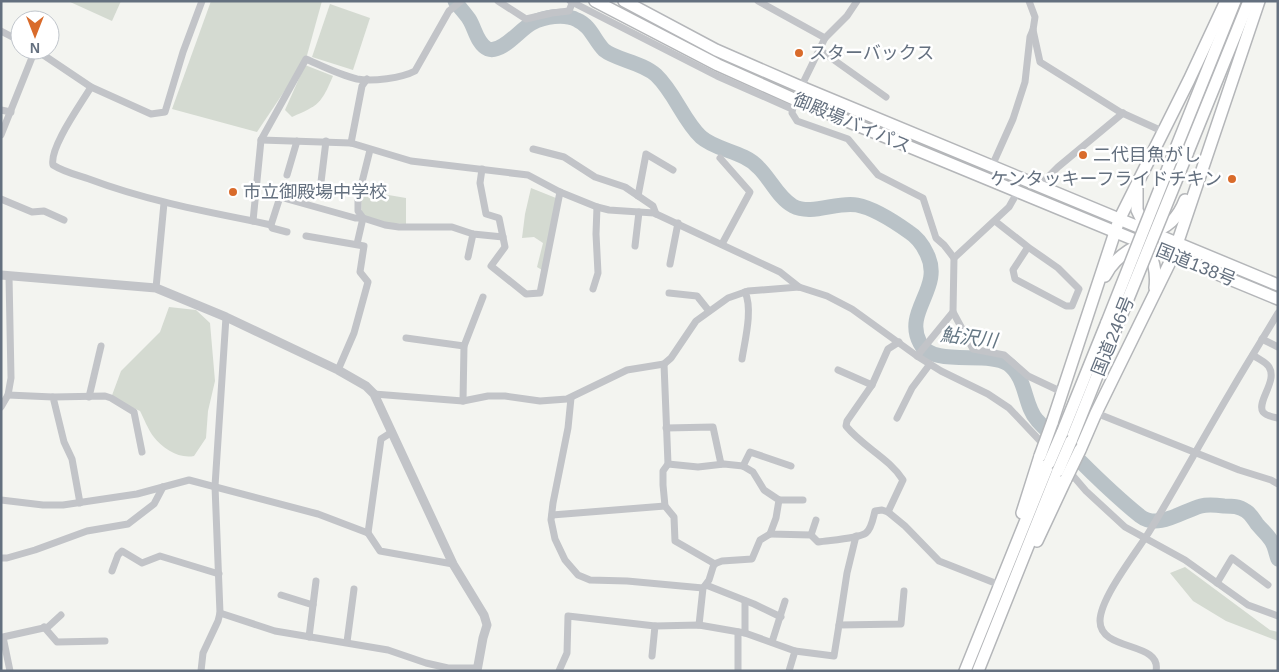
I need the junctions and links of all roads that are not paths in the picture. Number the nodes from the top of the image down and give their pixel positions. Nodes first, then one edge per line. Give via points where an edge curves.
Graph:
1 (202, 1) edge
2 (460, 1) edge
3 (498, 1) edge
4 (596, 1) edge
5 (624, 1) edge
6 (758, 1) edge
7 (857, 1) edge
8 (1028, 1) edge
9 (1226, 1) edge
10 (1236, 1) edge
11 (1249, 1) edge
12 (1259, 1) edge
13 (572, 2) edge
14 (1033, 30) junction
15 (826, 38) junction
16 (820, 50) junction
17 (32, 60) edge
18 (51, 60) edge
19 (367, 80) junction
20 (91, 87) junction
21 (801, 87) junction
22 (886, 97) dead end
23 (794, 104) junction
24 (1, 110) edge
25 (11, 112) junction
26 (1123, 113) junction
27 (1162, 131) junction
28 (1, 135) edge
29 (1214, 137) junction
30 (261, 140) junction
31 (297, 140) junction
32 (326, 141) junction
33 (351, 143) junction
34 (533, 149) dead end
35 (370, 150) junction
36 (720, 158) dead end
37 (992, 166) junction
38 (482, 169) junction
39 (673, 170) dead end
40 (287, 175) dead end
41 (1140, 177) junction
42 (321, 182) dead end
43 (1039, 186) junction
44 (1018, 191) junction
45 (560, 192) junction
46 (638, 196) junction
47 (1, 200) edge
48 (164, 203) junction
49 (597, 207) junction
50 (639, 212) junction
51 (656, 214) junction
52 (363, 218) junction
53 (64, 220) dead end
54 (253, 221) junction
55 (995, 221) junction
56 (1123, 221) junction
57 (678, 223) junction
58 (270, 225) junction
59 (287, 232) dead end
60 (473, 234) junction
61 (1119, 234) junction
62 (306, 236) dead end
63 (503, 237) junction
64 (1146, 238) junction
65 (1173, 241) junction
66 (356, 244) junction
67 (722, 244) junction
68 (635, 246) dead end
69 (1028, 247) junction
70 (1168, 254) junction
71 (468, 257) dead end
72 (954, 258) junction
73 (670, 264) dead end
74 (5, 276) edge
75 (1278, 285) edge
76 (798, 287) junction
77 (156, 288) junction
78 (593, 289) dead end
79 (745, 292) junction
80 (670, 293) dead end
81 (483, 297) dead end
82 (1278, 298) edge
83 (1152, 299) junction
84 (709, 310) junction
85 (953, 312) junction
86 (1278, 314) edge
87 (226, 317) junction
88 (1112, 324) junction
89 (406, 338) dead end
90 (1080, 338) junction
91 (1262, 339) junction
92 (899, 342) junction
93 (101, 346) dead end
94 (464, 346) junction
95 (1278, 347) edge
96 (918, 354) junction
97 (1253, 356) junction
98 (742, 359) dead end
99 (664, 364) junction
100 (930, 364) junction
101 (338, 370) junction
102 (838, 370) dead end
103 (1274, 382) edge
104 (872, 385) junction
105 (1062, 392) junction
106 (374, 394) junction
107 (8, 395) junction
108 (53, 397) junction
109 (89, 397) junction
110 (570, 398) junction
111 (463, 401) junction
112 (1, 407) edge
113 (1096, 413) junction
114 (897, 418) dead end
115 (1278, 418) edge
116 (666, 428) junction
117 (392, 432) junction
118 (142, 452) dead end
119 (1196, 452) junction
120 (1049, 463) junction
121 (668, 464) junction
122 (720, 464) junction
123 (743, 466) junction
124 (791, 466) dead end
125 (1278, 484) edge
126 (215, 486) junction
127 (163, 487) junction
128 (1, 500) edge
129 (779, 500) junction
130 (803, 500) dead end
131 (80, 503) junction
132 (665, 506) junction
133 (888, 512) junction
134 (552, 515) junction
135 (816, 520) dead end
136 (368, 533) junction
137 (770, 534) junction
138 (811, 535) junction
139 (856, 536) junction
140 (1144, 539) junction
141 (1, 558) edge
142 (453, 564) junction
143 (715, 564) junction
144 (1015, 565) junction
145 (112, 571) dead end
146 (219, 574) junction
147 (316, 581) dead end
148 (1217, 583) junction
149 (1000, 585) junction
150 (1268, 585) dead end
151 (704, 586) junction
152 (354, 589) dead end
153 (904, 590) dead end
154 (281, 595) dead end
155 (745, 601) junction
156 (785, 602) dead end
157 (313, 605) junction
158 (220, 613) junction
159 (60, 615) dead end
160 (1278, 616) edge
161 (781, 617) junction
162 (839, 625) junction
163 (655, 626) junction
164 (699, 626) junction
165 (44, 627) junction
166 (742, 633) junction
167 (309, 637) junction
168 (2, 638) edge
169 (105, 640) dead end
170 (347, 642) junction
171 (772, 642) junction
172 (795, 651) junction
173 (652, 656) dead end
174 (477, 669) edge
175 (10, 671) edge
176 (201, 671) edge
177 (559, 671) edge
178 (738, 671) edge
179 (789, 671) edge
180 (965, 671) edge
181 (978, 671) edge
182 (1156, 671) edge

1 - 20 street via 164,112 151,114
2 - 19 street via 449,11 415,71 406,76
3 - 13 street via 526,19 569,11
4 - 23 highway, 御殿場バイパス
5 - 21 highway, 御殿場バイパス via 716,50
6 - 15 street
7 - 15 street
8 - 14 street via 1035,18
9 - 27 highway
10 - 88 highway, 国道246号, bridge via 1176,148
11 - 88 highway, 国道246号, bridge via 1187,154
12 - 29 highway
13 - 23 street via 717,76
14 - 26 street via 1040,62
14 - 37 street via 1025,82
15 - 16 street
16 - 21 street
16 - 22 street
17 - 25 street
18 - 20 street
19 - 30 street via 306,59
19 - 33 street via 362,86
20 - 48 street via 56,146 53,165 118,190
21 - 37 highway, 御殿場バイパス
23 - 44 highway, 御殿場バイパス
23 - 72 street via 792,114 797,121 848,139 878,175 923,198 936,238
24 - 25 street
25 - 28 street
26 - 27 street
26 - 43 street
27 - 41 highway
29 - 64 highway via 1177,217
29 - 65 highway
30 - 31 street
30 - 54 street
31 - 32 street
31 - 40 street
32 - 33 street
32 - 42 street
33 - 35 street
34 - 46 street via 564,157 594,177 625,187
35 - 38 street via 410,161
35 - 52 street via 358,198 358,211
36 - 67 street via 750,192
37 - 43 highway, 御殿場バイパス
38 - 45 street via 528,175
38 - 63 street via 480,183 486,214 499,218
39 - 46 street via 646,154
41 - 56 highway
41 - 64 highway via 1136,201
43 - 56 highway, 御殿場バイパス
44 - 55 street via 1009,207
44 - 61 highway, 御殿場バイパス
45 - 49 street
45 - 63 street via 540,293 526,294 491,266 505,247
46 - 51 street via 653,206
47 - 53 street via 32,212 44,211
48 - 54 street
48 - 77 street
49 - 50 street
49 - 78 street via 598,273
50 - 51 street
50 - 68 street
51 - 57 street
52 - 58 street via 280,197
52 - 60 street via 385,226 452,227
52 - 66 street
54 - 58 street
55 - 69 street
55 - 72 street
56 - 61 highway
56 - 64 highway
57 - 67 street
57 - 73 street
58 - 59 street
60 - 63 street
60 - 71 street
61 - 64 highway
61 - 90 highway
62 - 66 street
64 - 65 highway, 国道138号
64 - 70 highway, 国道138号
64 - 83 highway via 1155,272
64 - 90 highway via 1107,272
65 - 70 highway
65 - 75 highway, 国道138号
66 - 101 street via 364,246 360,272 368,282 354,333
67 - 76 street via 780,272
69 - 69 street via 1058,268 1079,289 1072,306 1066,306 1015,279 1013,270
70 - 82 highway, 国道138号
70 - 83 highway
72 - 85 street
74 - 77 street
74 - 107 street via 11,378
76 - 79 street
76 - 92 street via 827,296 852,309
77 - 87 street
79 - 84 street
79 - 98 street via 749,300
80 - 84 street via 697,296
81 - 94 street
83 - 113 highway
84 - 99 street
85 - 96 street
85 - 105 street via 973,349 1004,355 1028,376
86 - 91 street
87 - 101 street
87 - 126 street
88 - 120 highway, 国道246号, bridge
88 - 120 highway, 国道246号, bridge via 1071,441
89 - 94 street
90 - 105 highway
91 - 95 street
91 - 97 street
92 - 96 street
92 - 104 street via 888,349
93 - 109 street
94 - 111 street
96 - 100 street
97 - 103 street via 1268,365
97 - 119 street
99 - 110 street via 628,370
99 - 116 street
100 - 114 street via 912,388
100 - 140 street via 1009,408 1086,491 1125,527
101 - 106 street
102 - 104 street
103 - 115 street via 1262,410
104 - 133 street via 846,426 856,438 896,468 903,480
105 - 120 highway, bridge via 1052,423
106 - 111 street
106 - 117 street
107 - 108 street
107 - 112 street
108 - 109 street
108 - 131 street via 64,442 72,459
109 - 118 street via 111,398 134,412
110 - 111 street via 540,401 488,396
110 - 134 street via 568,428
113 - 119 street
113 - 144 highway, bridge via 1039,538
116 - 121 street
116 - 122 street via 713,427
117 - 136 street via 380,439
117 - 142 street
119 - 125 street
119 - 140 street
120 - 144 highway, 国道246号
120 - 144 highway via 1018,524
121 - 122 street via 698,467
121 - 132 street via 664,471
122 - 123 street
123 - 124 street via 750,452
123 - 129 street via 754,472 764,490
126 - 127 street via 189,480
126 - 136 street via 318,514
126 - 146 street
127 - 131 street
127 - 141 street via 154,504 128,524 87,531 36,550
128 - 131 street via 43,505
129 - 130 street
129 - 137 street
132 - 134 street
132 - 143 street via 674,517 675,541
133 - 139 street via 875,511 866,533
133 - 149 street via 939,561
134 - 151 street via 554,539 578,576 590,580
135 - 138 street
136 - 142 street via 380,551
137 - 138 street
137 - 143 street via 760,540 752,559
138 - 139 street via 818,542
139 - 162 street via 846,573
140 - 148 street via 1185,560
140 - 182 street via 1106,599 1100,621 1102,633 1107,638 1143,651 1154,660
142 - 174 street via 487,625
143 - 151 street
144 - 149 highway, 国道246号
144 - 181 highway, 国道246号
145 - 146 street via 122,552 142,564 160,556
146 - 158 street
147 - 157 street
148 - 150 street via 1232,558
148 - 160 street via 1248,605
149 - 180 highway, 国道246号
151 - 155 street
151 - 164 street
152 - 170 street
153 - 162 street via 900,624
154 - 157 street
155 - 161 street
155 - 166 street
156 - 161 street
157 - 167 street
158 - 167 street via 275,631
158 - 176 street via 203,653
159 - 165 street
161 - 171 street
162 - 172 street via 834,656
163 - 164 street
163 - 173 street
163 - 177 street via 568,616 567,653
164 - 166 street
165 - 168 street
165 - 169 street via 57,642
166 - 171 street
166 - 178 street
167 - 170 street
168 - 175 street
170 - 174 street via 448,668
171 - 172 street
172 - 179 street

